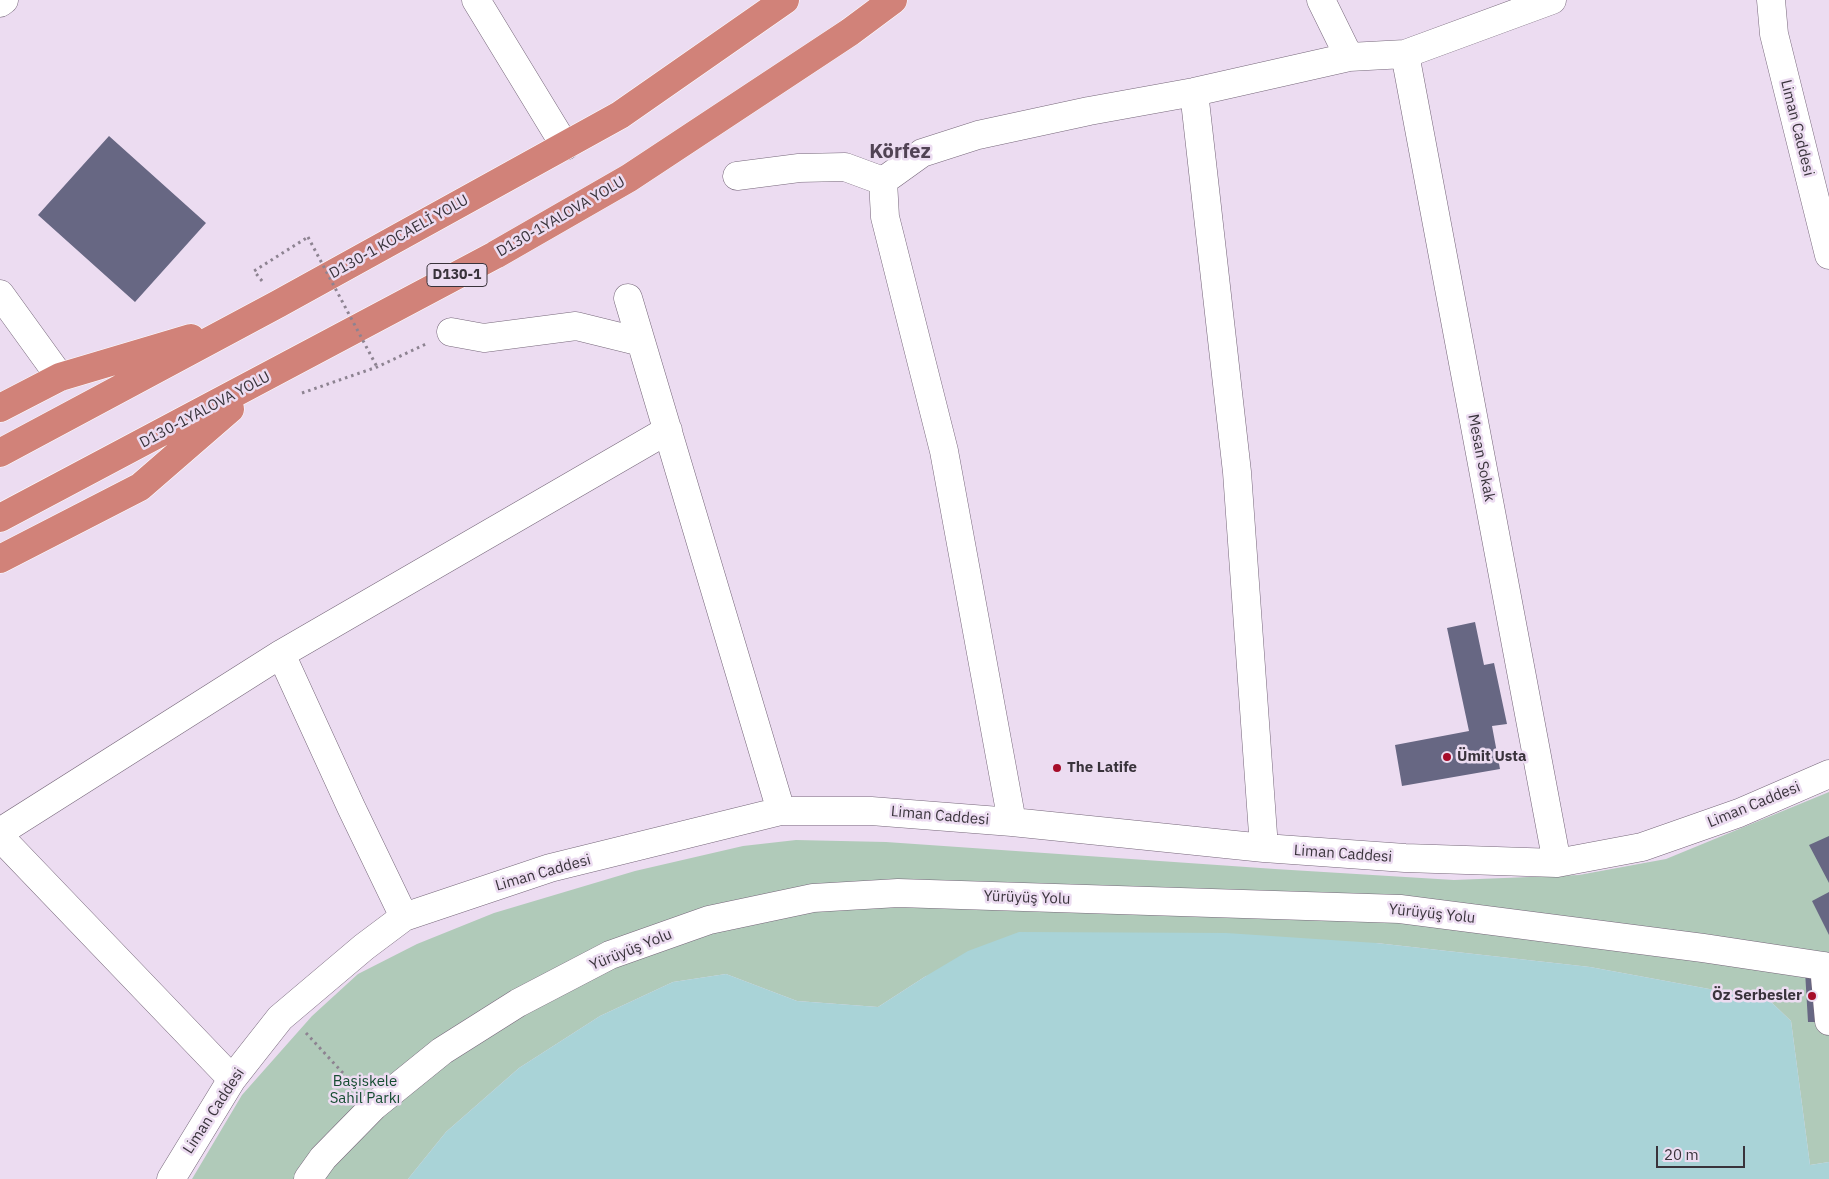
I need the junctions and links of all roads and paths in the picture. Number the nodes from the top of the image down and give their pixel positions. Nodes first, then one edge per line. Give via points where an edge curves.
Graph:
1 (4, 0) edge
2 (476, 0) edge
3 (785, 0) edge
4 (894, 0) edge
5 (1322, 0) edge
6 (1552, 0) edge
7 (1771, 0) edge
8 (0, 2) edge
9 (1405, 54) junction
10 (1349, 57) junction
11 (1194, 92) junction
12 (565, 146) junction
13 (736, 176) dead end
14 (883, 181) junction
15 (1829, 255) edge
16 (0, 294) edge
17 (628, 298) dead end
18 (278, 304) junction
19 (245, 322) junction
20 (451, 332) joint
21 (641, 342) junction
22 (378, 368) junction
23 (271, 375) junction
24 (60, 377) junction
25 (0, 408) edge
26 (668, 430) junction
27 (0, 453) edge
28 (0, 518) edge
29 (0, 559) edge
30 (281, 654) junction
31 (1829, 774) edge
32 (781, 811) junction
33 (1012, 822) junction
34 (0, 832) edge
35 (0, 836) edge
36 (1264, 848) junction
37 (1557, 863) junction
38 (404, 917) junction
39 (1827, 966) edge
40 (287, 1012) junction
41 (1829, 1021) edge
42 (232, 1079) junction
43 (374, 1106) junction
44 (171, 1179) edge
45 (308, 1179) edge

1 - 8 street
2 - 12 street
3 - 12 highway, D130-1 KOCAELİ YOLU via 620,115
4 - 23 highway, D130-1YALOVA YOLU / D130-1 via 628,178 495,255
5 - 10 street
6 - 9 street
7 - 15 street, Liman Caddesi via 1774,34
9 - 10 street
9 - 37 street, Mesan Sokak
10 - 11 street
11 - 14 street via 978,135 922,153
11 - 36 street via 1237,472
12 - 18 highway, D130-1 KOCAELİ YOLU
13 - 14 street via 799,168 845,167
14 - 33 street via 885,217 944,451
16 - 24 street
17 - 21 street
18 - 19 highway, D130-1 KOCAELİ YOLU
18 - 22 path, bridge via 254,271 308,237
19 - 24 highway
19 - 27 highway, D130-1 KOCAELİ YOLU
20 - 21 street via 484,338 576,326
20 - 22 path
21 - 26 street
22 - 23 path via 289,397
23 - 28 highway, D130-1YALOVA YOLU / D130-1
23 - 29 highway via 140,487
24 - 25 highway
26 - 30 street
26 - 32 street
30 - 34 street
30 - 38 street
31 - 37 street, Liman Caddesi via 1739,813 1642,846
32 - 33 street, Liman Caddesi via 871,811
32 - 38 street, Liman Caddesi via 550,868
33 - 36 street, Liman Caddesi
35 - 42 street
36 - 37 street, Liman Caddesi via 1405,858
38 - 40 street, Liman Caddesi
39 - 41 street
39 - 43 street, Yürüyüş Yolu via 1400,909 898,893 813,898 709,920 610,955 518,1002 442,1051
40 - 42 street, Liman Caddesi
40 - 43 path
42 - 44 street, Liman Caddesi
43 - 45 street, Yürüyüş Yolu via 323,1158

